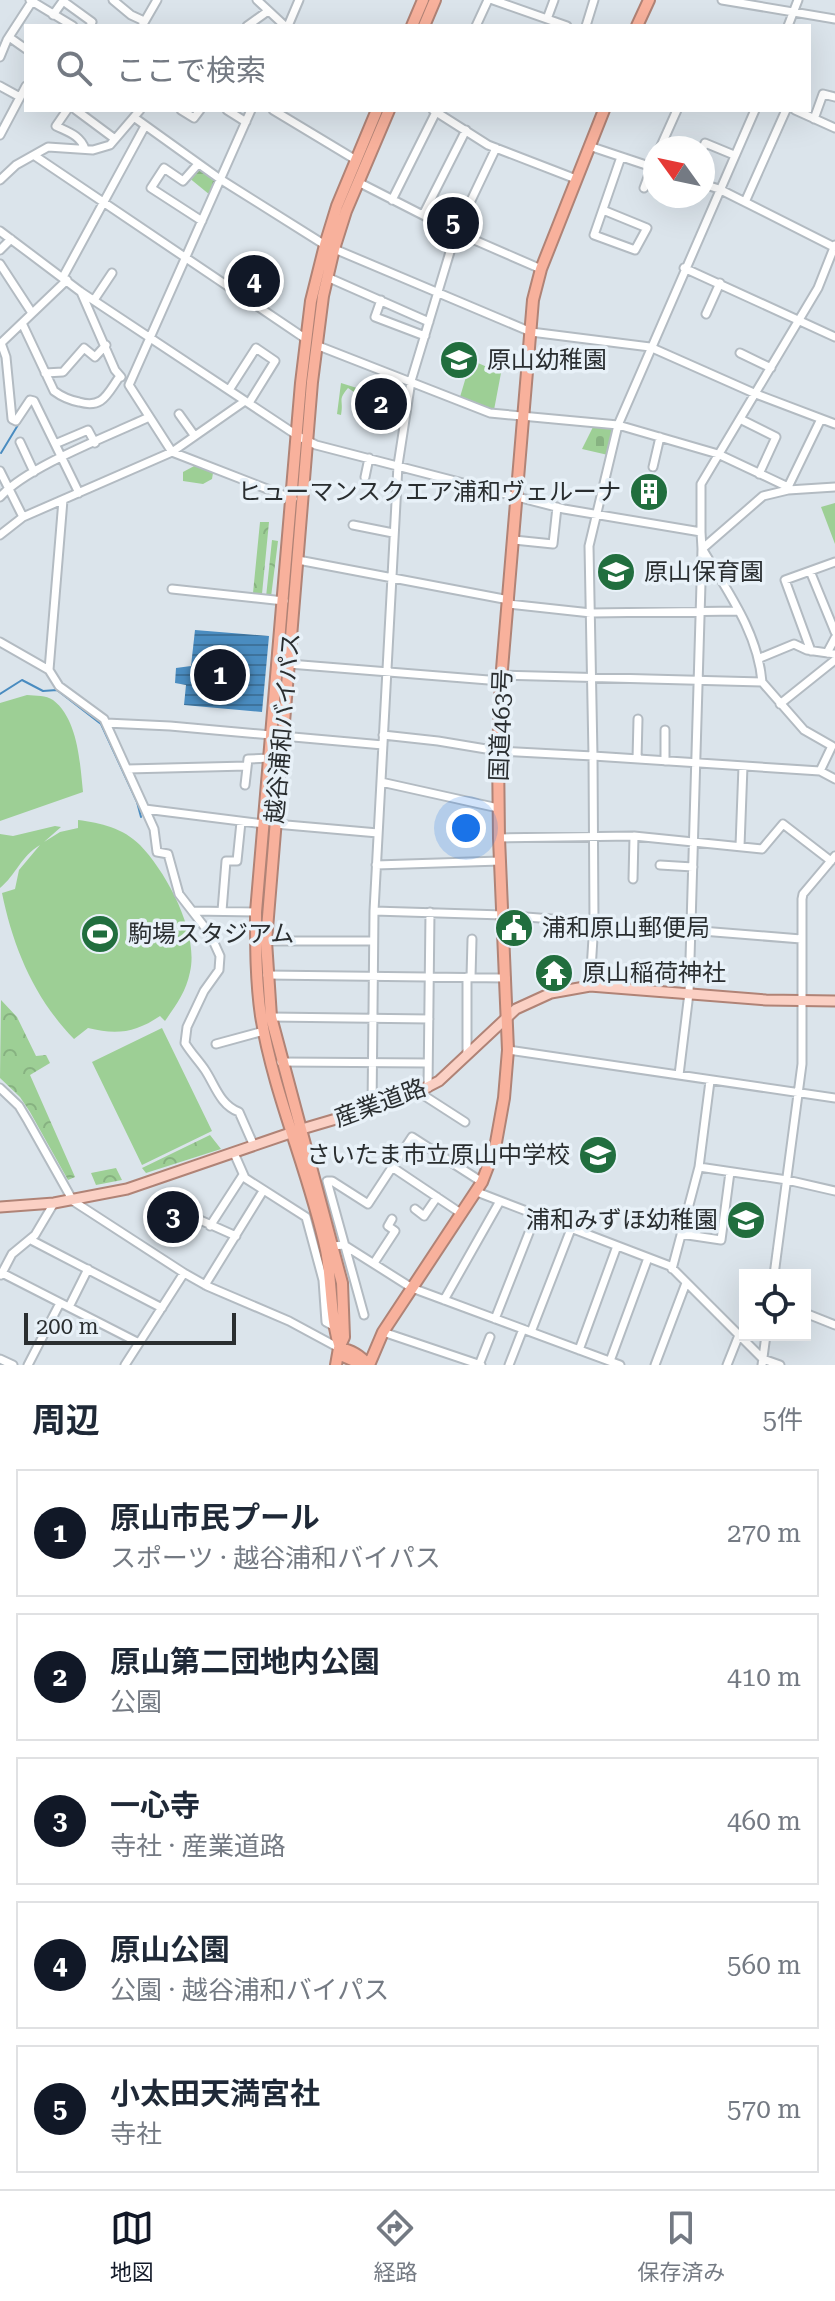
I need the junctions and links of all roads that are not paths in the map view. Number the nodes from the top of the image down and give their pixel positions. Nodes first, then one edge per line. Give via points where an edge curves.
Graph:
1 (113, 0) edge
2 (157, 0) edge
3 (257, 0) edge
4 (299, 0) edge
5 (423, 0) edge
6 (435, 0) edge
7 (491, 0) edge
8 (554, 0) edge
9 (594, 0) edge
10 (649, 0) edge
11 (722, 0) edge
12 (798, 0) edge
13 (31, 1) edge
14 (518, 4) edge
15 (268, 11) junction
16 (793, 13) junction
17 (53, 15) junction
18 (807, 15) junction
19 (547, 19) junction
20 (835, 19) edge
21 (69, 24) edge
22 (91, 24) edge
23 (143, 24) edge
24 (250, 24) edge
25 (284, 24) edge
26 (287, 24) edge
27 (413, 24) edge
28 (425, 24) edge
29 (477, 24) edge
30 (561, 24) edge
31 (587, 24) edge
32 (638, 24) edge
33 (789, 24) edge
34 (804, 24) edge
35 (16, 26) junction
36 (24, 31) edge
37 (9, 37) junction
38 (24, 48) edge
39 (0, 57) edge
40 (3, 88) edge
41 (24, 90) edge
42 (20, 97) junction
43 (835, 97) edge
44 (0, 99) edge
45 (66, 112) edge
46 (79, 112) edge
47 (139, 112) edge
48 (230, 112) edge
49 (250, 112) edge
50 (276, 112) edge
51 (376, 112) edge
52 (388, 112) edge
53 (436, 112) edge
54 (438, 112) edge
55 (603, 112) edge
56 (676, 112) edge
57 (754, 112) edge
58 (785, 112) edge
59 (799, 112) edge
60 (135, 118) junction
61 (814, 119) junction
62 (246, 122) junction
63 (145, 126) junction
64 (835, 128) edge
65 (466, 130) junction
66 (0, 135) edge
67 (665, 136) edge
68 (115, 139) junction
69 (589, 146) junction
70 (715, 147) edge
71 (496, 148) junction
72 (85, 149) junction
73 (734, 155) junction
74 (35, 156) junction
75 (621, 157) junction
76 (356, 160) junction
77 (198, 164) junction
78 (643, 164) edge
79 (220, 179) junction
80 (576, 179) junction
81 (0, 180) edge
82 (358, 182) junction
83 (715, 188) edge
84 (719, 189) junction
85 (392, 200) junction
86 (104, 202) junction
87 (745, 202) junction
88 (603, 210) junction
89 (423, 215) junction
90 (202, 221) junction
91 (0, 231) edge
92 (456, 232) junction
93 (11, 239) junction
94 (834, 246) edge
95 (330, 247) junction
96 (0, 250) edge
97 (186, 257) junction
98 (0, 264) edge
99 (684, 268) junction
100 (541, 269) junction
101 (112, 273) dead end
102 (327, 277) junction
103 (65, 278) junction
104 (720, 283) junction
105 (81, 292) junction
106 (438, 293) junction
107 (94, 300) junction
108 (381, 300) junction
109 (32, 313) junction
110 (706, 314) dead end
111 (799, 319) junction
112 (429, 322) junction
113 (22, 323) junction
114 (531, 332) junction
115 (425, 336) junction
116 (835, 337) edge
117 (150, 339) junction
118 (311, 342) junction
119 (1, 344) edge
120 (106, 345) junction
121 (650, 347) junction
122 (740, 353) dead end
123 (771, 368) junction
124 (45, 373) junction
125 (120, 376) junction
126 (411, 381) junction
127 (129, 385) junction
128 (229, 390) junction
129 (756, 394) junction
130 (247, 402) junction
131 (179, 414) dead end
132 (149, 417) junction
133 (524, 418) junction
134 (740, 419) junction
135 (821, 419) junction
136 (835, 424) edge
137 (618, 425) junction
138 (194, 435) junction
139 (660, 437) junction
140 (303, 438) junction
141 (20, 442) dead end
142 (95, 443) junction
143 (55, 444) junction
144 (172, 452) junction
145 (718, 454) junction
146 (62, 458) junction
147 (369, 458) junction
148 (398, 465) junction
149 (653, 467) dead end
150 (0, 471) edge
151 (34, 472) junction
152 (759, 474) junction
153 (365, 477) dead end
154 (102, 483) junction
155 (835, 487) edge
156 (8, 488) junction
157 (788, 488) junction
158 (79, 493) junction
159 (105, 494) dead end
160 (518, 495) junction
161 (0, 497) edge
162 (293, 499) junction
163 (63, 500) junction
164 (557, 507) junction
165 (597, 514) junction
166 (23, 517) junction
167 (353, 525) dead end
168 (701, 532) junction
169 (393, 533) junction
170 (0, 535) edge
171 (514, 540) junction
172 (702, 549) junction
173 (298, 560) junction
174 (835, 562) edge
175 (810, 571) junction
176 (392, 579) junction
177 (172, 589) dead end
178 (288, 602) junction
179 (508, 602) junction
180 (700, 611) junction
181 (739, 611) junction
182 (591, 613) junction
183 (835, 635) edge
184 (0, 642) edge
185 (811, 651) junction
186 (831, 653) edge
187 (760, 658) junction
188 (835, 660) edge
189 (289, 664) junction
190 (49, 670) junction
191 (386, 672) junction
192 (592, 676) junction
193 (502, 678) junction
194 (699, 680) junction
195 (762, 682) junction
196 (780, 704) junction
197 (638, 719) dead end
198 (106, 723) junction
199 (665, 730) dead end
200 (383, 735) junction
201 (278, 736) junction
202 (383, 745) junction
203 (498, 751) junction
204 (593, 756) junction
205 (270, 758) junction
206 (637, 759) junction
207 (665, 761) junction
208 (696, 762) junction
209 (247, 766) junction
210 (743, 766) junction
211 (127, 769) junction
212 (820, 771) junction
213 (835, 779) edge
214 (381, 782) junction
215 (245, 785) dead end
216 (498, 808) junction
217 (145, 809) junction
218 (241, 822) junction
219 (270, 824) junction
220 (378, 833) junction
221 (595, 836) junction
222 (634, 836) junction
223 (499, 838) junction
224 (694, 841) junction
225 (740, 846) junction
226 (833, 858) edge
227 (500, 861) junction
228 (376, 865) junction
229 (660, 865) dead end
230 (693, 867) junction
231 (633, 879) dead end
232 (193, 911) junction
233 (222, 911) junction
234 (374, 911) junction
235 (256, 912) junction
236 (430, 912) junction
237 (503, 915) junction
238 (594, 922) junction
239 (691, 931) junction
240 (472, 939) dead end
241 (801, 939) junction
242 (266, 941) junction
243 (373, 941) junction
244 (267, 975) junction
245 (373, 975) junction
246 (429, 976) junction
247 (469, 977) junction
248 (506, 978) junction
249 (590, 986) junction
250 (689, 993) junction
251 (800, 1001) junction
252 (835, 1001) edge
253 (507, 1016) junction
254 (271, 1017) junction
255 (373, 1017) junction
256 (429, 1019) junction
257 (264, 1031) junction
258 (216, 1044) dead end
259 (508, 1050) junction
260 (467, 1055) junction
261 (281, 1062) junction
262 (372, 1063) junction
263 (428, 1063) junction
264 (679, 1075) junction
265 (710, 1081) junction
266 (0, 1088) edge
267 (424, 1091) junction
268 (799, 1093) junction
269 (835, 1098) edge
270 (372, 1110) junction
271 (465, 1122) dead end
272 (296, 1131) junction
273 (254, 1146) junction
274 (234, 1153) junction
275 (392, 1167) junction
276 (699, 1167) junction
277 (730, 1172) junction
278 (243, 1175) junction
279 (787, 1180) junction
280 (480, 1187) junction
281 (263, 1191) junction
282 (835, 1191) edge
283 (437, 1197) junction
284 (73, 1201) junction
285 (500, 1201) junction
286 (54, 1203) junction
287 (0, 1207) edge
288 (415, 1209) dead end
289 (462, 1214) junction
290 (536, 1215) junction
291 (392, 1219) dead end
292 (200, 1220) dead end
293 (210, 1226) junction
294 (571, 1229) junction
295 (681, 1234) junction
296 (236, 1236) junction
297 (31, 1240) junction
298 (329, 1246) junction
299 (617, 1246) junction
300 (648, 1258) junction
301 (374, 1263) junction
302 (88, 1269) junction
303 (672, 1269) junction
304 (775, 1269) edge
305 (184, 1273) junction
306 (1, 1275) edge
307 (686, 1283) junction
308 (205, 1285) junction
309 (412, 1288) junction
310 (444, 1300) junction
311 (60, 1303) junction
312 (69, 1307) junction
313 (162, 1308) junction
314 (364, 1315) dead end
315 (811, 1315) edge
316 (495, 1319) junction
317 (835, 1325) edge
318 (527, 1331) junction
319 (383, 1332) junction
320 (739, 1335) joint
321 (490, 1337) dead end
322 (744, 1341) edge
323 (765, 1341) edge
324 (139, 1343) junction
325 (339, 1348) junction
326 (579, 1350) junction
327 (0, 1359) edge
328 (610, 1361) junction
329 (762, 1362) edge
330 (13, 1365) edge
331 (28, 1365) edge
332 (125, 1365) edge
333 (336, 1365) edge
334 (367, 1365) edge
335 (480, 1365) edge
336 (509, 1365) edge
337 (620, 1365) edge
338 (655, 1365) edge
339 (727, 1365) edge
340 (780, 1365) edge

1 - 23 street
2 - 23 street
3 - 15 street
4 - 26 street
5 - 27 highway
6 - 28 highway
7 - 14 street
7 - 29 street
8 - 19 street
9 - 31 street
10 - 32 highway
11 - 16 street
12 - 16 street
13 - 17 street
13 - 35 street
14 - 19 street
15 - 24 street
15 - 25 street
16 - 18 street
16 - 33 street
17 - 21 street
17 - 22 street via 63,1
18 - 20 street
18 - 34 street
19 - 30 street
35 - 36 street
35 - 37 street
37 - 38 street
37 - 39 street
40 - 42 street
40 - 44 street
41 - 42 street
42 - 66 street
43 - 61 street via 823,94
45 - 72 street via 56,126 74,134
46 - 68 street
47 - 60 street
48 - 62 street
49 - 62 street
50 - 76 street
51 - 76 highway, 越谷浦和バイパス
52 - 82 highway, 越谷浦和バイパス
53 - 85 street
54 - 65 street
55 - 69 highway, 国道463号
56 - 67 street
57 - 73 street
58 - 87 street
59 - 61 street
60 - 63 street
60 - 68 street
61 - 64 street
62 - 79 street
63 - 77 street
63 - 86 street
65 - 71 street
65 - 89 street
68 - 72 street via 110,145
69 - 75 street
69 - 80 highway, 国道463号
70 - 73 street
71 - 80 street
71 - 92 street
72 - 74 street via 48,147
73 - 84 street
74 - 81 street
74 - 86 street
75 - 78 street
75 - 88 street
76 - 95 highway, 越谷浦和バイパス via 337,206
77 - 79 street
77 - 90 street via 183,181 164,168 151,188
79 - 90 street
79 - 95 street
80 - 100 highway, 国道463号
82 - 85 street
82 - 95 highway, 越谷浦和バイパス
83 - 84 street
84 - 87 street
84 - 99 street
85 - 89 street
86 - 97 street
86 - 103 street
87 - 94 street
88 - 88 street via 594,235 635,250 647,228
89 - 92 street
90 - 97 street
91 - 93 street
92 - 100 street
92 - 106 street
93 - 96 street
93 - 103 street
94 - 111 street
95 - 102 highway, 越谷浦和バイパス
95 - 106 street
95 - 118 highway, 越谷浦和バイパス via 311,301
97 - 117 street
97 - 118 street
98 - 109 street
99 - 104 street
99 - 121 street
100 - 114 highway, 国道463号
101 - 107 street
102 - 108 street
102 - 118 highway, 越谷浦和バイパス
103 - 105 street
103 - 109 street
104 - 110 street
104 - 111 street
105 - 107 street
105 - 120 street
106 - 112 street
106 - 114 street
107 - 117 street
108 - 112 street
108 - 115 street via 375,317
109 - 113 street
111 - 116 street
111 - 123 street
112 - 115 street
113 - 119 street
113 - 124 street
114 - 121 street
114 - 133 highway, 国道463号
115 - 126 street
117 - 127 street
117 - 128 street
118 - 126 street
118 - 140 highway, 越谷浦和バイパス
119 - 143 street via 12,419 16,421 34,401
120 - 124 street via 95,357 84,348 63,372
120 - 125 street
121 - 129 street
121 - 137 street
122 - 123 street
123 - 129 street
124 - 125 street via 63,398 91,406 101,402
125 - 127 street
126 - 133 street via 490,413
126 - 148 street
127 - 132 street
128 - 130 street
128 - 130 street via 256,348 275,361
129 - 134 street
129 - 135 street
130 - 138 street
130 - 140 street
131 - 138 street
132 - 142 street
132 - 144 street
133 - 137 street
133 - 160 highway, 国道463号
134 - 145 street
134 - 152 street via 776,437
135 - 136 street
135 - 157 street
137 - 139 street
137 - 165 street
138 - 144 street
139 - 145 street
139 - 149 street
140 - 147 street
140 - 162 highway, 越谷浦和バイパス
140 - 173 highway, 越谷浦和バイパス
141 - 151 street
142 - 143 street via 88,430
142 - 146 street
143 - 146 street
144 - 154 street
144 - 162 street
145 - 152 street
145 - 168 street via 701,484
146 - 151 street
146 - 158 street
147 - 148 street
147 - 153 street
148 - 160 street
148 - 169 street
150 - 156 street
151 - 156 street
152 - 157 street
154 - 158 street
154 - 159 street
155 - 157 street
156 - 161 street
156 - 166 street
157 - 172 street via 763,496
158 - 163 street
160 - 164 street
160 - 171 highway, 国道463号
162 - 178 highway, 越谷浦和バイパス
163 - 166 street
163 - 190 street
164 - 165 street
164 - 171 street via 553,544
165 - 168 street
165 - 182 street via 589,546
166 - 170 street
167 - 169 street
168 - 172 street
169 - 176 street
171 - 179 highway, 国道463号
172 - 180 street
172 - 181 street
173 - 176 street
173 - 178 highway, 越谷浦和バイパス
174 - 175 street
175 - 183 street
175 - 185 street via 785,580
176 - 179 street
176 - 191 street
177 - 178 street
178 - 189 highway, 越谷浦和バイパス
178 - 201 highway, 越谷浦和バイパス
179 - 182 street
179 - 193 highway, 国道463号
180 - 181 street
180 - 182 street
180 - 194 street
181 - 187 street
182 - 192 street
183 - 186 street
184 - 190 street
185 - 186 street
185 - 187 street via 794,644
187 - 195 street
188 - 196 street
189 - 191 street
189 - 201 highway, 越谷浦和バイパス
190 - 198 street via 59,686
191 - 193 street
191 - 200 street
192 - 193 street
192 - 194 street
192 - 204 street
193 - 203 highway, 国道463号
194 - 195 street
194 - 208 street
195 - 196 street
196 - 212 street via 804,730 832,746
197 - 206 street
198 - 201 street
198 - 211 street
199 - 207 street
200 - 202 street
200 - 203 street
201 - 202 street
201 - 205 highway, 越谷浦和バイパス
201 - 219 highway, 越谷浦和バイパス
202 - 214 street
203 - 204 street
203 - 216 highway, 国道463号
204 - 206 street
204 - 221 street
205 - 209 street via 248,759
205 - 219 highway, 越谷浦和バイパス
206 - 207 street
207 - 208 street
208 - 210 street
208 - 224 street
209 - 211 street
209 - 215 street
210 - 212 street
210 - 225 street
211 - 217 street
212 - 213 street
214 - 216 street
214 - 220 street
216 - 223 highway, 国道463号
217 - 218 street
217 - 232 street via 157,852 168,854 179,894
218 - 219 street
218 - 233 street via 237,861 226,861
219 - 220 street
219 - 235 highway, 越谷浦和バイパス
219 - 242 highway, 越谷浦和バイパス
220 - 228 street
221 - 222 street
221 - 223 street
221 - 238 street
222 - 224 street
222 - 231 street
223 - 227 highway, 国道463号
224 - 225 street
224 - 230 street
225 - 226 street via 762,849 783,824
226 - 241 street via 803,894
227 - 228 street
227 - 237 highway, 国道463号
228 - 234 street
229 - 230 street
230 - 239 street
232 - 233 street
232 - 273 street via 220,956 219,970 187,1027 185,1043 217,1093 239,1112
233 - 235 street
234 - 236 street
234 - 243 street
235 - 257 highway, 越谷浦和バイパス via 255,972
236 - 237 street
236 - 246 street
237 - 238 street
237 - 248 highway, 国道463号
238 - 239 street
238 - 249 street
239 - 241 street
239 - 250 street
240 - 247 street
241 - 251 street
242 - 243 street
242 - 244 highway, 越谷浦和バイパス
243 - 245 street
244 - 245 street
244 - 254 highway, 越谷浦和バイパス
245 - 246 street
245 - 255 street
246 - 247 street
246 - 256 street
247 - 248 street
247 - 260 street
248 - 253 highway, 国道463号
249 - 250 main road, 産業道路
249 - 253 main road, 産業道路 via 551,993
250 - 251 main road, 産業道路
250 - 264 street
251 - 252 main road, 産業道路
251 - 268 street
253 - 259 highway, 国道463号
253 - 260 main road, 産業道路
254 - 255 street
254 - 261 highway, 越谷浦和バイパス
255 - 256 street
255 - 262 street
256 - 263 street
257 - 258 street
257 - 272 highway, 越谷浦和バイパス
259 - 264 street
259 - 280 highway, 国道463号 via 500,1126
260 - 267 main road, 産業道路
261 - 262 street
261 - 272 highway, 越谷浦和バイパス
262 - 263 street
262 - 270 street
263 - 267 street
264 - 265 street
265 - 268 street
265 - 276 street
266 - 284 street via 19,1106
267 - 270 main road, 産業道路
267 - 271 street
268 - 269 street
268 - 279 street
270 - 272 main road, 産業道路
272 - 273 main road, 産業道路
272 - 298 highway, 越谷浦和バイパス
273 - 274 main road, 産業道路
274 - 278 street
274 - 284 main road, 産業道路
275 - 280 street via 412,1137
275 - 283 street
275 - 298 street via 368,1204 327,1181
276 - 277 street
276 - 295 street
277 - 279 street
277 - 295 street via 721,1240
278 - 281 street
278 - 293 street
279 - 282 street
279 - 304 street
280 - 285 street
280 - 289 highway, 国道463号
281 - 296 street
281 - 298 street via 306,1217
283 - 288 street via 424,1216
283 - 289 street
284 - 286 main road, 産業道路
284 - 305 street
285 - 290 street
285 - 310 street
286 - 287 main road, 産業道路
286 - 297 street
289 - 309 highway, 国道463号
290 - 294 street
290 - 316 street
291 - 301 street via 388,1226 395,1231
292 - 293 street
293 - 296 street
294 - 299 street
294 - 318 street
295 - 303 street
296 - 308 street
297 - 302 street
297 - 306 street via 12,1254
298 - 301 street
298 - 314 street
298 - 325 highway, 越谷浦和バイパス
298 - 325 highway, 越谷浦和バイパス via 345,1309
299 - 300 street
299 - 326 street
300 - 303 street
300 - 328 street
301 - 309 street
302 - 312 street
302 - 313 street
303 - 307 street
305 - 308 street
305 - 313 street
306 - 311 street
307 - 320 street
307 - 338 street
308 - 325 street
309 - 310 street
309 - 319 highway, 国道463号
310 - 316 street
311 - 312 street
311 - 331 street
312 - 324 street
313 - 324 street
315 - 317 street
316 - 318 street
318 - 326 street
318 - 336 street
319 - 334 highway, 国道463号
319 - 335 street
320 - 339 street
321 - 335 street
322 - 329 street
323 - 329 street
324 - 332 street
325 - 333 highway, 越谷浦和バイパス
325 - 334 highway via 345,1357
326 - 328 street
327 - 330 street
328 - 337 street
329 - 340 street

